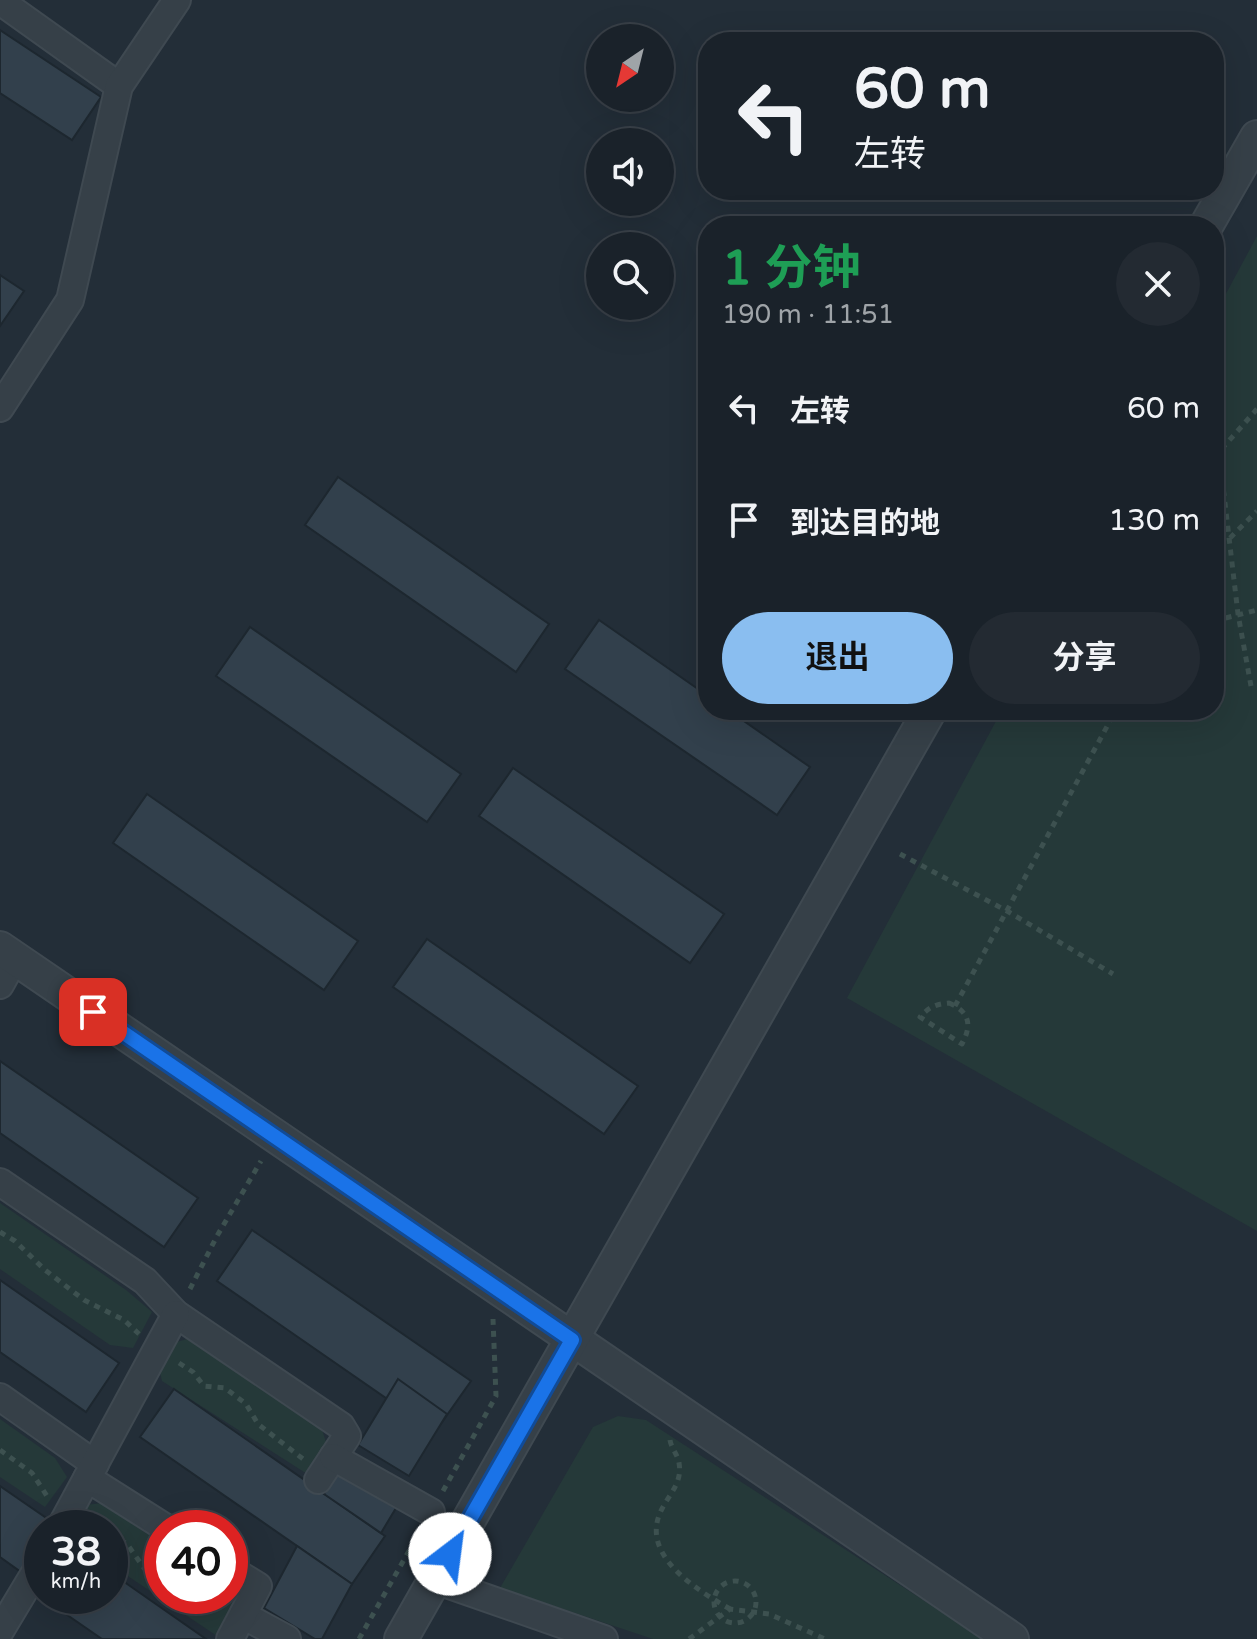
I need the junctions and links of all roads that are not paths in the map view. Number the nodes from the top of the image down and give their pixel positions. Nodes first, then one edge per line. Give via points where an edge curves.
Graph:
1 (177, 0) edge
2 (0, 1) edge
3 (119, 86) junction
4 (1257, 137) edge
5 (1224, 195) edge
6 (0, 408) edge
7 (924, 720) edge
8 (5, 964) edge
9 (0, 1182) edge
10 (176, 1314) junction
11 (572, 1340) junction
12 (0, 1397) edge
13 (333, 1457) junction
14 (91, 1471) junction
15 (318, 1480) dead end
16 (70, 1510) edge
17 (144, 1511) edge
18 (431, 1512) road end
19 (248, 1580) edge
20 (435, 1580) junction
21 (24, 1591) edge
22 (248, 1605) edge
23 (243, 1615) joint
24 (2, 1628) edge
25 (230, 1639) edge
26 (287, 1639) edge
27 (401, 1639) edge
28 (604, 1639) edge
29 (1012, 1639) edge

1 - 3 street
2 - 3 street
3 - 6 street via 70,300
4 - 5 street
7 - 11 street
8 - 11 street via 275,1137
9 - 10 street via 145,1281
10 - 13 street via 341,1426 347,1436
10 - 14 street
11 - 20 street
11 - 29 street
12 - 14 street
13 - 15 street
13 - 18 street
14 - 16 street
14 - 17 street
19 - 22 street via 258,1586
20 - 27 street
20 - 28 street
21 - 24 street
23 - 25 street
23 - 26 street

